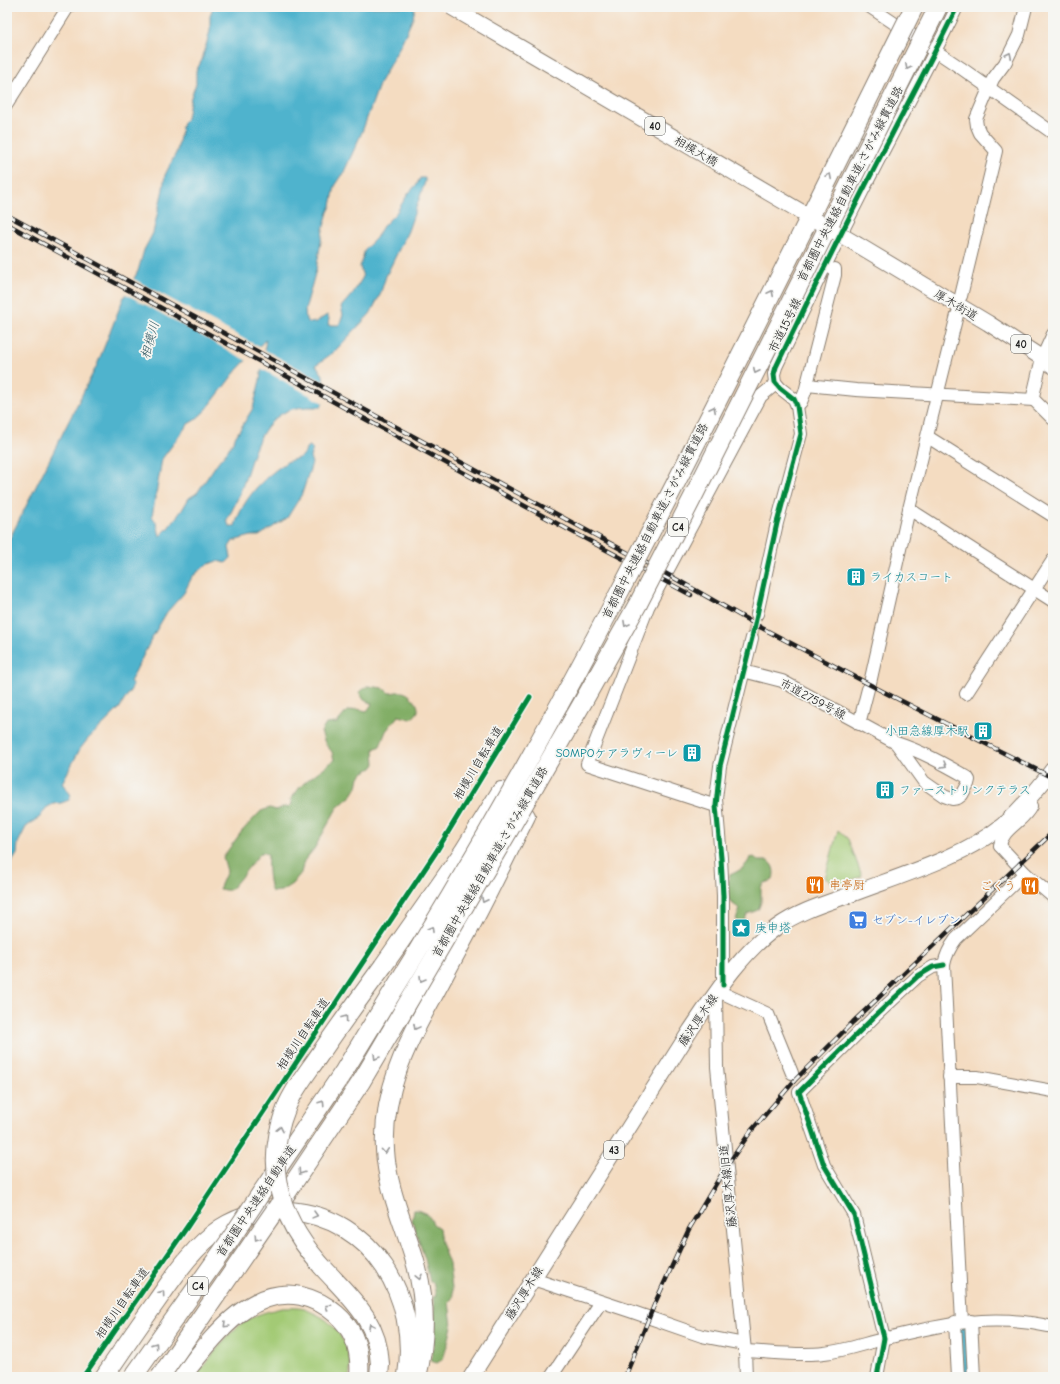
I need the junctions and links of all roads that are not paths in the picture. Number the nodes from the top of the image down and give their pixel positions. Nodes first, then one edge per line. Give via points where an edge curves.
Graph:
1 (68, 7) edge
2 (451, 7) edge
3 (914, 7) edge
4 (938, 7) edge
5 (957, 7) edge
6 (1026, 7) edge
7 (873, 9) edge
8 (936, 52) junction
9 (989, 88) junction
10 (7, 104) edge
11 (1053, 133) edge
12 (858, 246) joint
13 (835, 269) dead end
14 (961, 296) dead end
15 (957, 315) dead end
16 (1053, 334) edge
17 (1048, 362) edge
18 (775, 382) junction
19 (807, 385) junction
20 (937, 394) junction
21 (1034, 400) junction
22 (797, 406) junction
23 (1053, 419) edge
24 (928, 437) junction
25 (909, 509) junction
26 (1053, 516) edge
27 (1053, 560) edge
28 (1034, 589) junction
29 (620, 592) junction
30 (1053, 601) edge
31 (757, 614) tunnel mouth
32 (752, 638) tunnel mouth
33 (744, 671) junction
34 (966, 694) dead end
35 (583, 702) junction
36 (858, 724) junction
37 (896, 743) junction
38 (925, 754) junction
39 (914, 768) junction
40 (1053, 768) edge
41 (1036, 791) junction
42 (716, 806) junction
43 (972, 844) junction
44 (1000, 846) junction
45 (1025, 873) junction
46 (1052, 894) edge
47 (944, 964) junction
48 (719, 990) junction
49 (374, 1022) joint
50 (390, 1033) joint
51 (792, 1073) dead end
52 (949, 1077) junction
53 (1053, 1091) edge
54 (533, 1279) junction
55 (601, 1302) junction
56 (963, 1322) junction
57 (1053, 1327) edge
58 (884, 1338) junction
59 (745, 1347) junction
60 (379, 1370) edge
61 (104, 1377) edge
62 (133, 1377) edge
63 (160, 1377) edge
64 (181, 1377) edge
65 (359, 1377) edge
66 (407, 1377) edge
67 (417, 1377) edge
68 (471, 1377) edge
69 (551, 1377) edge
70 (746, 1377) edge
71 (877, 1377) edge
72 (958, 1377) edge
73 (974, 1377) edge

1 - 10 street
2 - 12 main road, 相模大橋 / 40, bridge
29 -> 3 highway, 首都圏中央連絡自動車道;さがみ縦貫道路 / C4, bridge
4 -> 35 highway, 首都圏中央連絡自動車道;さがみ縦貫道路 / C4, bridge via 693,497 639,602
5 - 8 street
9 -> 6 street via 1019,35
7 - 8 street
8 - 9 street
8 - 18 street, 市道15号線 via 890,136 776,367
9 - 11 street
9 - 14 street via 976,118 980,133 996,151
12 - 17 main road, 厚木街道 / 40
13 - 19 street
15 - 20 street
16 - 17 street
17 - 21 street via 1034,390
18 - 22 street
18 - 42 street via 761,396 648,607 587,764
19 - 20 street
19 - 22 street
20 - 21 street
20 - 24 street
21 - 23 street
22 - 31 street via 801,434 777,523
24 - 25 street
24 - 26 street
25 - 28 street
25 - 36 street
27 - 28 street
28 - 30 street
28 - 34 street
49 -> 29 highway, 首都圏中央連絡自動車道;さがみ縦貫道路 / C4, bridge via 493,823
60 -> 29 highway, bridge via 379,1352 367,1318 307,1250 287,1216 280,1195 276,1166 276,1149 282,1118 306,1074 429,902 487,815 578,657
32 - 33 street, 藤沢厚木線旧道
33 - 36 street, 市道2759号線 via 782,681
33 - 42 street, 藤沢厚木線旧道 via 720,766
35 -> 50 highway, 首都圏中央連絡自動車道;さがみ縦貫道路 / C4, bridge
35 -> 67 highway, bridge via 474,919 413,1032 395,1077 386,1110 384,1131 387,1171 418,1274 424,1309 423,1344
36 - 37 street, 市道2759号線
37 - 38 street, 市道2759号線
37 - 39 street
38 - 39 street via 915,763
38 -> 39 street, 市道2759号線 via 967,777 968,784 962,795 952,799 944,796 924,782
40 - 41 main road, 藤沢厚木線 / 43
41 - 43 main road, 藤沢厚木線 / 43 via 1002,825
41 - 44 street via 1029,809 1003,837
42 - 48 street, 藤沢厚木線旧道 via 723,896
43 - 44 street
43 - 48 main road, 藤沢厚木線 / 43 via 930,864 807,911 778,926 752,951
44 - 45 street
45 - 46 street
45 - 47 street via 956,939 949,947
47 - 52 street
47 - 58 street via 918,976 799,1092 824,1165 854,1215
48 - 51 street via 768,1014
48 - 54 main road, 藤沢厚木線 / 43 via 658,1081
48 - 59 street, 藤沢厚木線旧道 via 717,1067
62 -> 49 highway, 首都圏中央連絡自動車道 / C4, bridge via 228,1243
50 -> 63 highway, 首都圏中央連絡自動車道 / C4, bridge via 361,1082
52 - 53 street via 977,1077
52 - 56 street
54 - 55 street
54 - 68 main road, 藤沢厚木線 / 43
55 - 59 street via 702,1336
55 - 69 street
56 - 57 street via 1001,1320
56 - 58 street
56 - 72 street
56 - 73 street
58 - 59 street via 822,1353
58 - 71 street
59 - 70 street, 藤沢厚木線旧道
61 -> 66 highway via 183,1263 208,1238 235,1220 280,1210 313,1214 329,1220 345,1227 372,1250 400,1295 408,1329
65 -> 64 highway via 358,1354 350,1329 341,1318 320,1302 295,1295 282,1295 258,1302 235,1316

